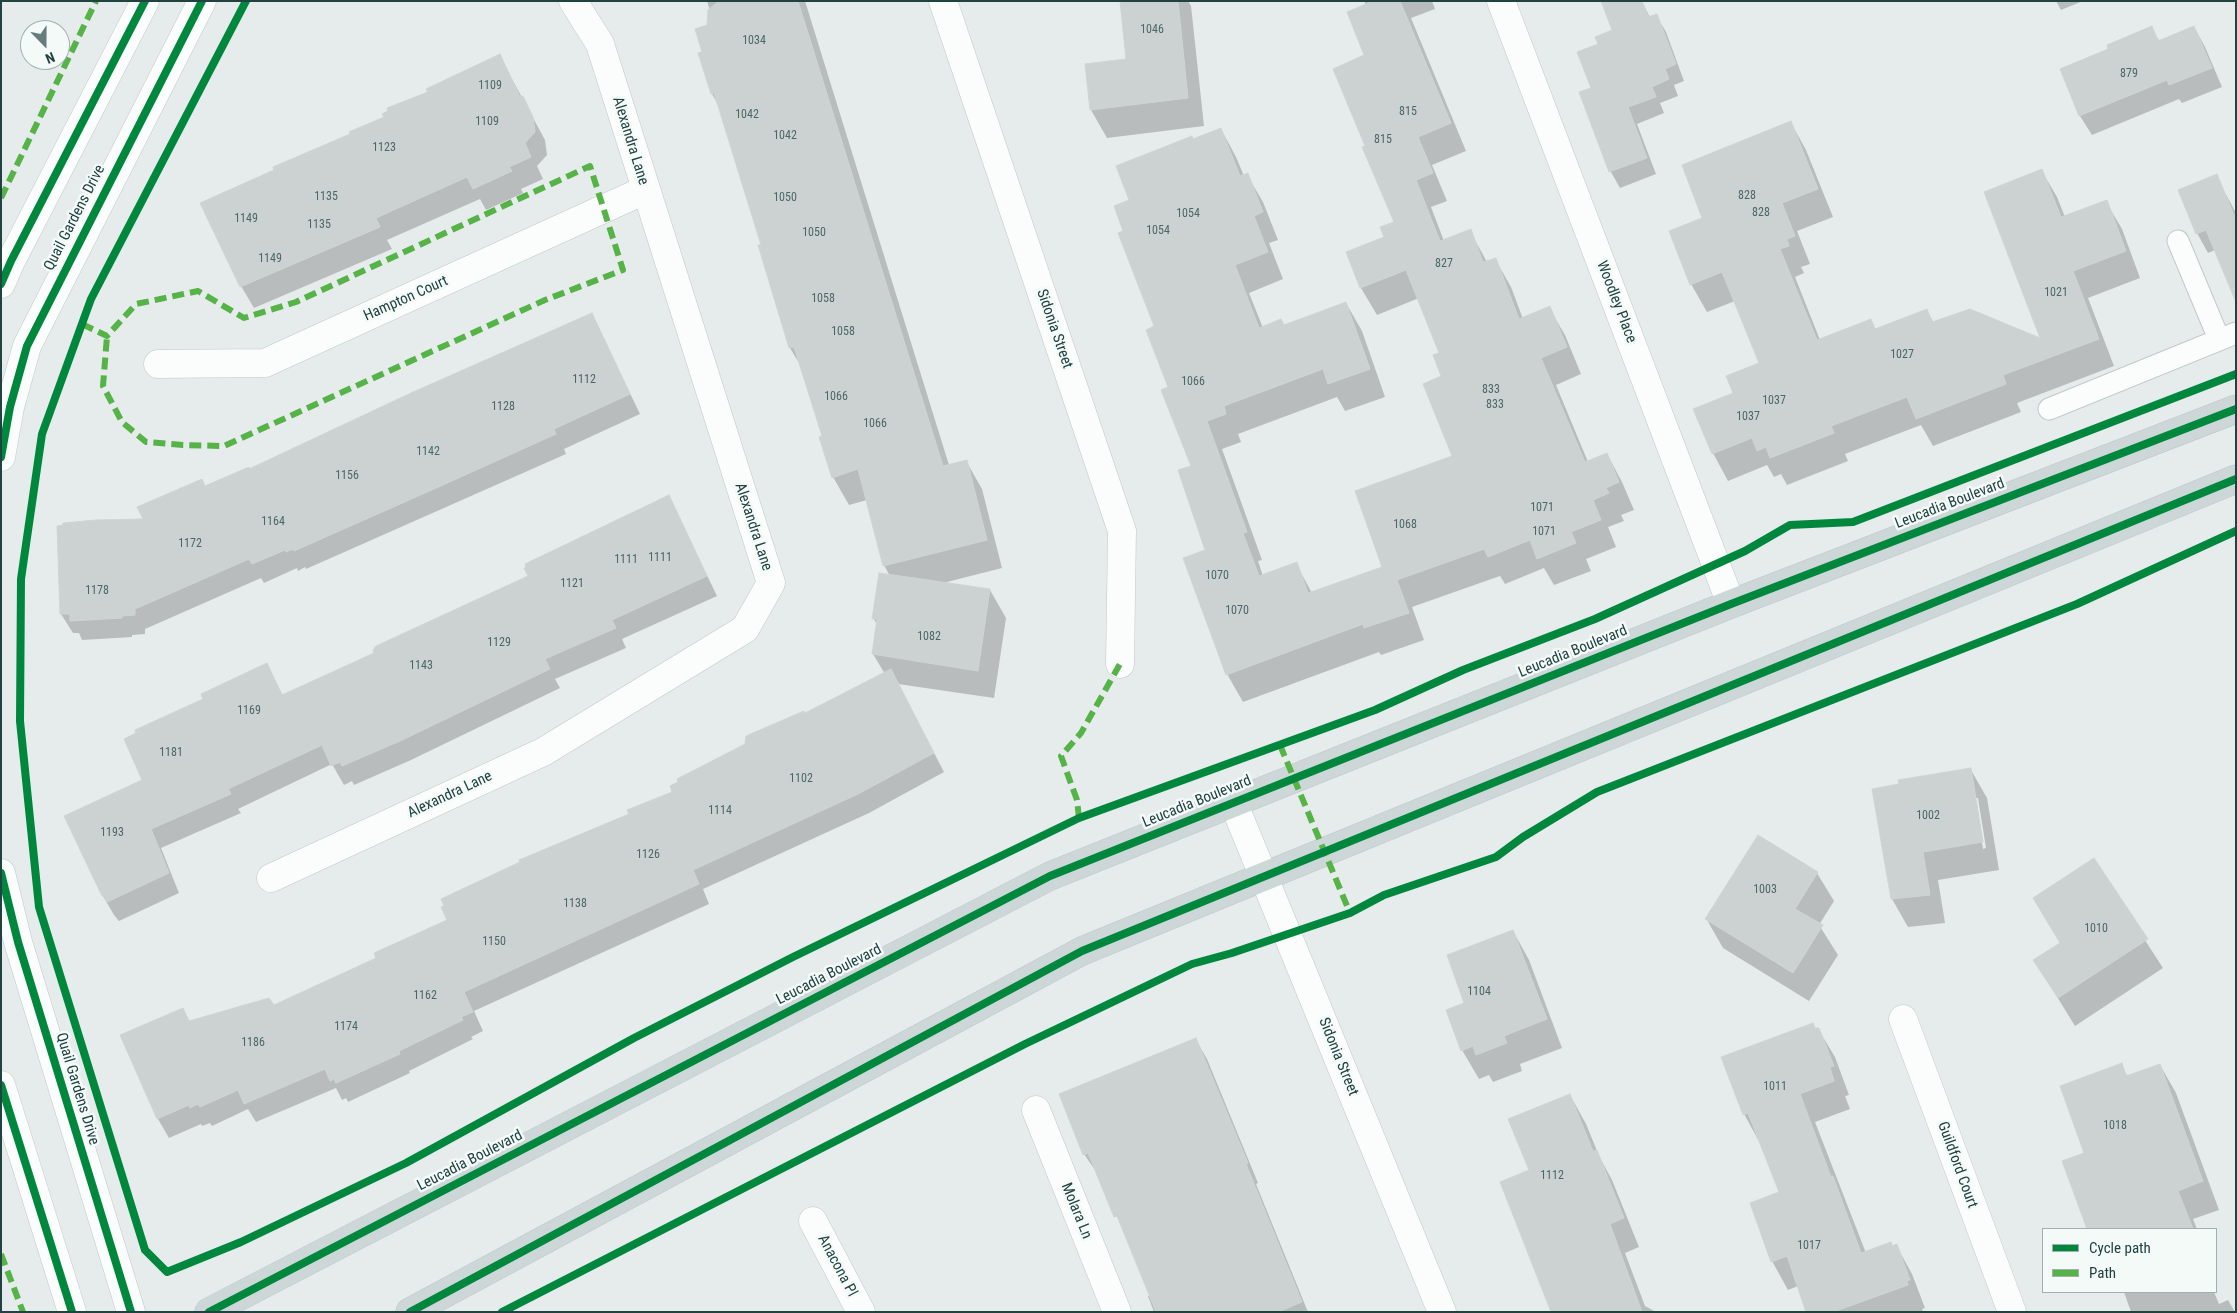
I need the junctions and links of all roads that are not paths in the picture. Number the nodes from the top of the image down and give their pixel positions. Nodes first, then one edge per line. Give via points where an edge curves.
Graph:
1 (145, 1) edge
2 (202, 1) edge
3 (573, 1) edge
4 (943, 1) edge
5 (1501, 1) edge
6 (645, 190) junction
7 (2178, 241) dead end
8 (1, 284) edge
9 (2228, 336) edge
10 (158, 364) dead end
11 (5, 406) edge
12 (2049, 409) dead end
13 (2236, 409) edge
14 (1, 457) edge
15 (2236, 479) edge
16 (1731, 604) junction
17 (1120, 664) dead end
18 (1233, 802) junction
19 (1, 873) edge
20 (1264, 875) junction
21 (271, 878) dead end
22 (1903, 1019) dead end
23 (1, 1085) edge
24 (1036, 1110) dead end
25 (813, 1221) dead end
26 (72, 1312) edge
27 (131, 1312) edge
28 (209, 1312) edge
29 (410, 1312) edge
30 (861, 1312) edge
31 (1117, 1312) edge
32 (1442, 1312) edge
33 (2012, 1312) edge

1 - 8 street
2 - 11 street, Quail Gardens Drive via 26,346
3 - 6 street, Alexandra Lane via 600,44
4 - 17 street, Sidonia Street via 1122,532
5 - 16 street, Woodley Place
6 - 10 street, Hampton Court via 265,363
6 - 21 street, Alexandra Lane via 771,584 745,629 543,752
7 - 9 lane
9 - 12 lane
11 - 14 street, Quail Gardens Drive
13 - 16 main road, Leucadia Boulevard
15 - 20 main road
16 - 18 main road, Leucadia Boulevard
18 - 20 street, Sidonia Street
18 - 28 main road, Leucadia Boulevard via 1050,876
19 - 27 street, Quail Gardens Drive via 18,942
20 - 29 main road via 1082,951
20 - 32 street, Sidonia Street
22 - 33 street, Guildford Court
23 - 26 street
24 - 31 street, Molara Ln
25 - 30 street, Anacona Pl

